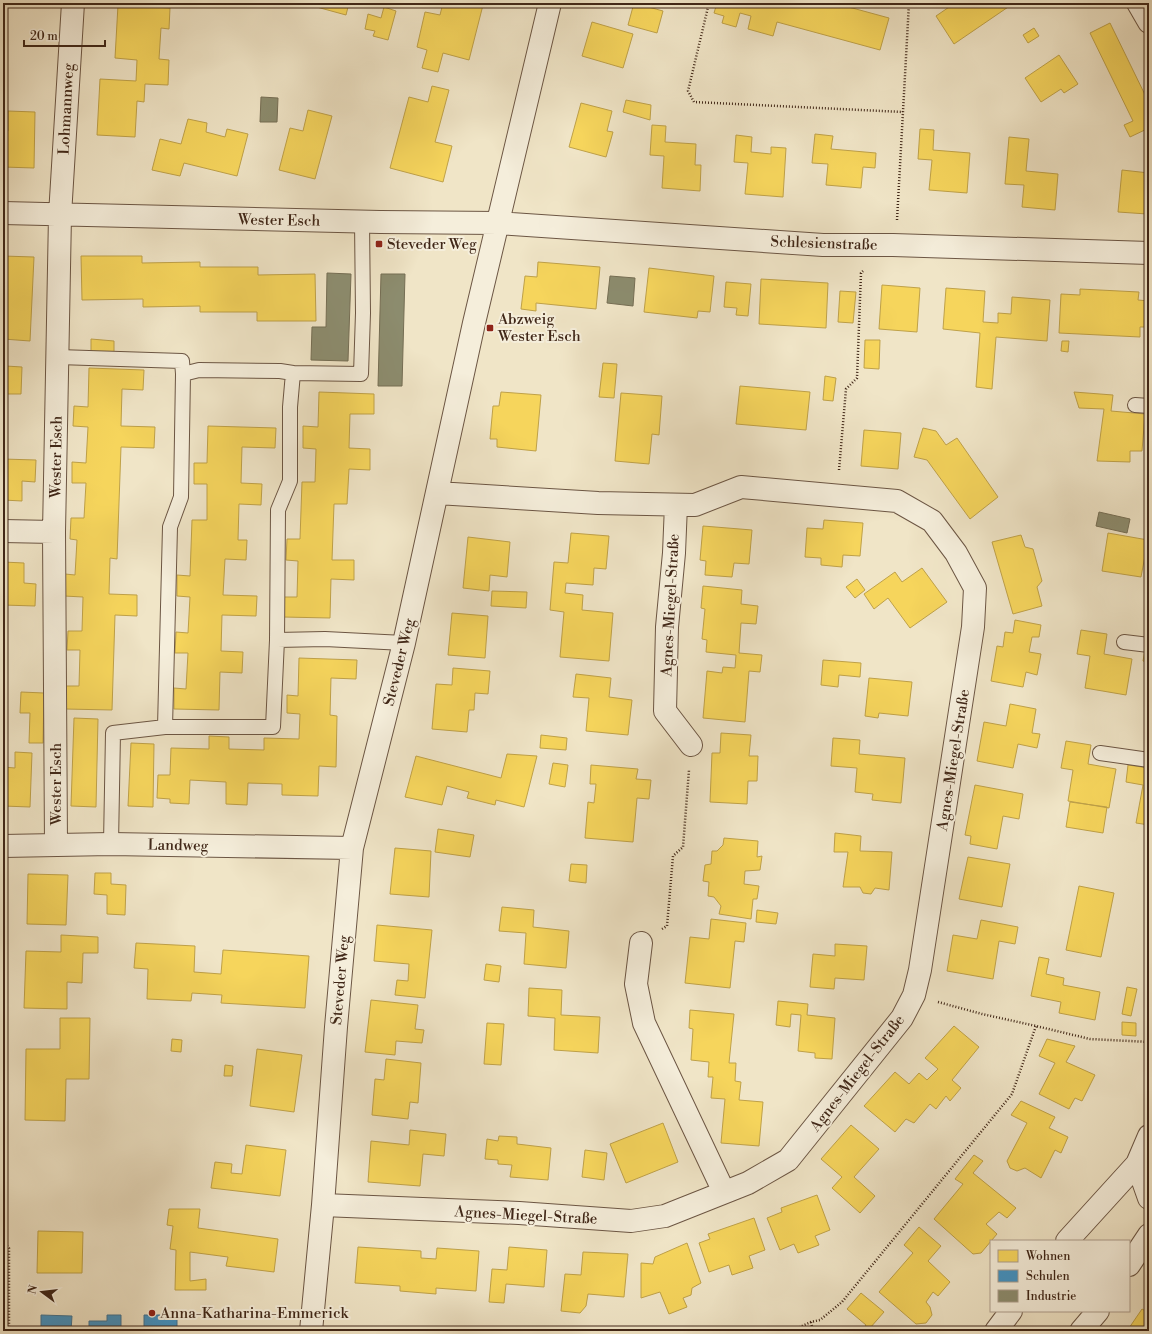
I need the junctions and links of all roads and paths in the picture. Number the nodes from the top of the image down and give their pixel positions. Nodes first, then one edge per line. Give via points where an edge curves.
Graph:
1 (73, 3) edge
2 (550, 3) edge
3 (709, 3) edge
4 (909, 3) edge
5 (1138, 3) edge
6 (1149, 22) edge
7 (903, 112) junction
8 (3, 213) edge
9 (60, 215) junction
10 (362, 222) junction
11 (498, 223) junction
12 (881, 244) junction
13 (1149, 252) edge
14 (58, 357) junction
15 (183, 374) junction
16 (292, 374) junction
17 (1135, 405) dead end
18 (1149, 406) edge
19 (437, 493) junction
20 (837, 495) junction
21 (676, 505) junction
22 (3, 531) edge
23 (54, 532) junction
24 (277, 640) junction
25 (1124, 642) dead end
26 (404, 643) junction
27 (1149, 645) edge
28 (165, 727) junction
29 (690, 745) joint
30 (1100, 753) dead end
31 (1149, 760) edge
32 (56, 844) junction
33 (111, 844) junction
34 (3, 846) edge
35 (352, 848) junction
36 (641, 943) joint
37 (914, 995) junction
38 (1036, 1026) junction
39 (1149, 1042) edge
40 (1149, 1136) edge
41 (1137, 1164) junction
42 (724, 1192) junction
43 (1149, 1198) edge
44 (323, 1205) junction
45 (1149, 1235) edge
46 (3, 1240) edge
47 (1068, 1240) edge
48 (1130, 1264) edge
49 (1010, 1312) edge
50 (1097, 1312) edge
51 (811, 1322) junction
52 (9, 1331) edge
53 (311, 1331) edge
54 (791, 1331) edge
55 (812, 1331) edge
56 (996, 1331) edge
57 (1081, 1331) edge

1 - 9 street, Lohmannweg
2 - 11 street, Steveder Weg
3 - 7 path via 688,91 694,102
4 - 7 path
5 - 6 street
7 - 12 path via 897,221
8 - 9 street, Wester Esch
9 - 10 street, Wester Esch
9 - 14 street, Wester Esch
10 - 11 street, Wester Esch
10 - 16 lane via 361,374
11 - 12 street, Schlesienstraße via 823,245
11 - 19 street, Steveder Weg
12 - 13 street, Schlesienstraße
12 - 20 path via 861,273 857,378 846,389
14 - 15 lane via 182,361
14 - 23 street, Wester Esch
15 - 16 lane via 200,370 280,371
15 - 28 lane via 180,497 170,527
16 - 24 lane via 290,481 278,510
17 - 18 lane
19 - 21 street, Agnes-Miegel-Straße
19 - 26 street, Steveder Weg
20 - 21 street, Agnes-Miegel-Straße via 741,487 695,505
20 - 37 street, Agnes-Miegel-Straße via 897,501 932,521 956,553 975,588 973,627
21 - 29 street, Agnes-Miegel-Straße via 667,626 665,711
22 - 23 street
23 - 32 street, Wester Esch
24 - 26 lane via 325,639
24 - 28 lane via 273,728
25 - 27 lane
26 - 35 street, Steveder Weg
28 - 33 lane via 113,733
29 - 36 path via 683,847 673,856 667,926
30 - 31 lane
32 - 33 street, Landweg
32 - 34 street, Landweg
33 - 35 street, Landweg
35 - 44 street, Steveder Weg
36 - 42 street via 636,984 644,1023
37 - 38 path
37 - 42 street, Agnes-Miegel-Straße via 902,1018 788,1160
38 - 39 path via 1090,1039
38 - 51 path via 1012,1094 842,1302 820,1320
40 - 41 street
41 - 43 street
41 - 47 street
42 - 44 street, Agnes-Miegel-Straße via 665,1216 631,1221
44 - 53 street, Steveder Weg
45 - 48 street
46 - 52 path via 9,1248
49 - 56 street
50 - 57 street
51 - 54 path
51 - 55 path

